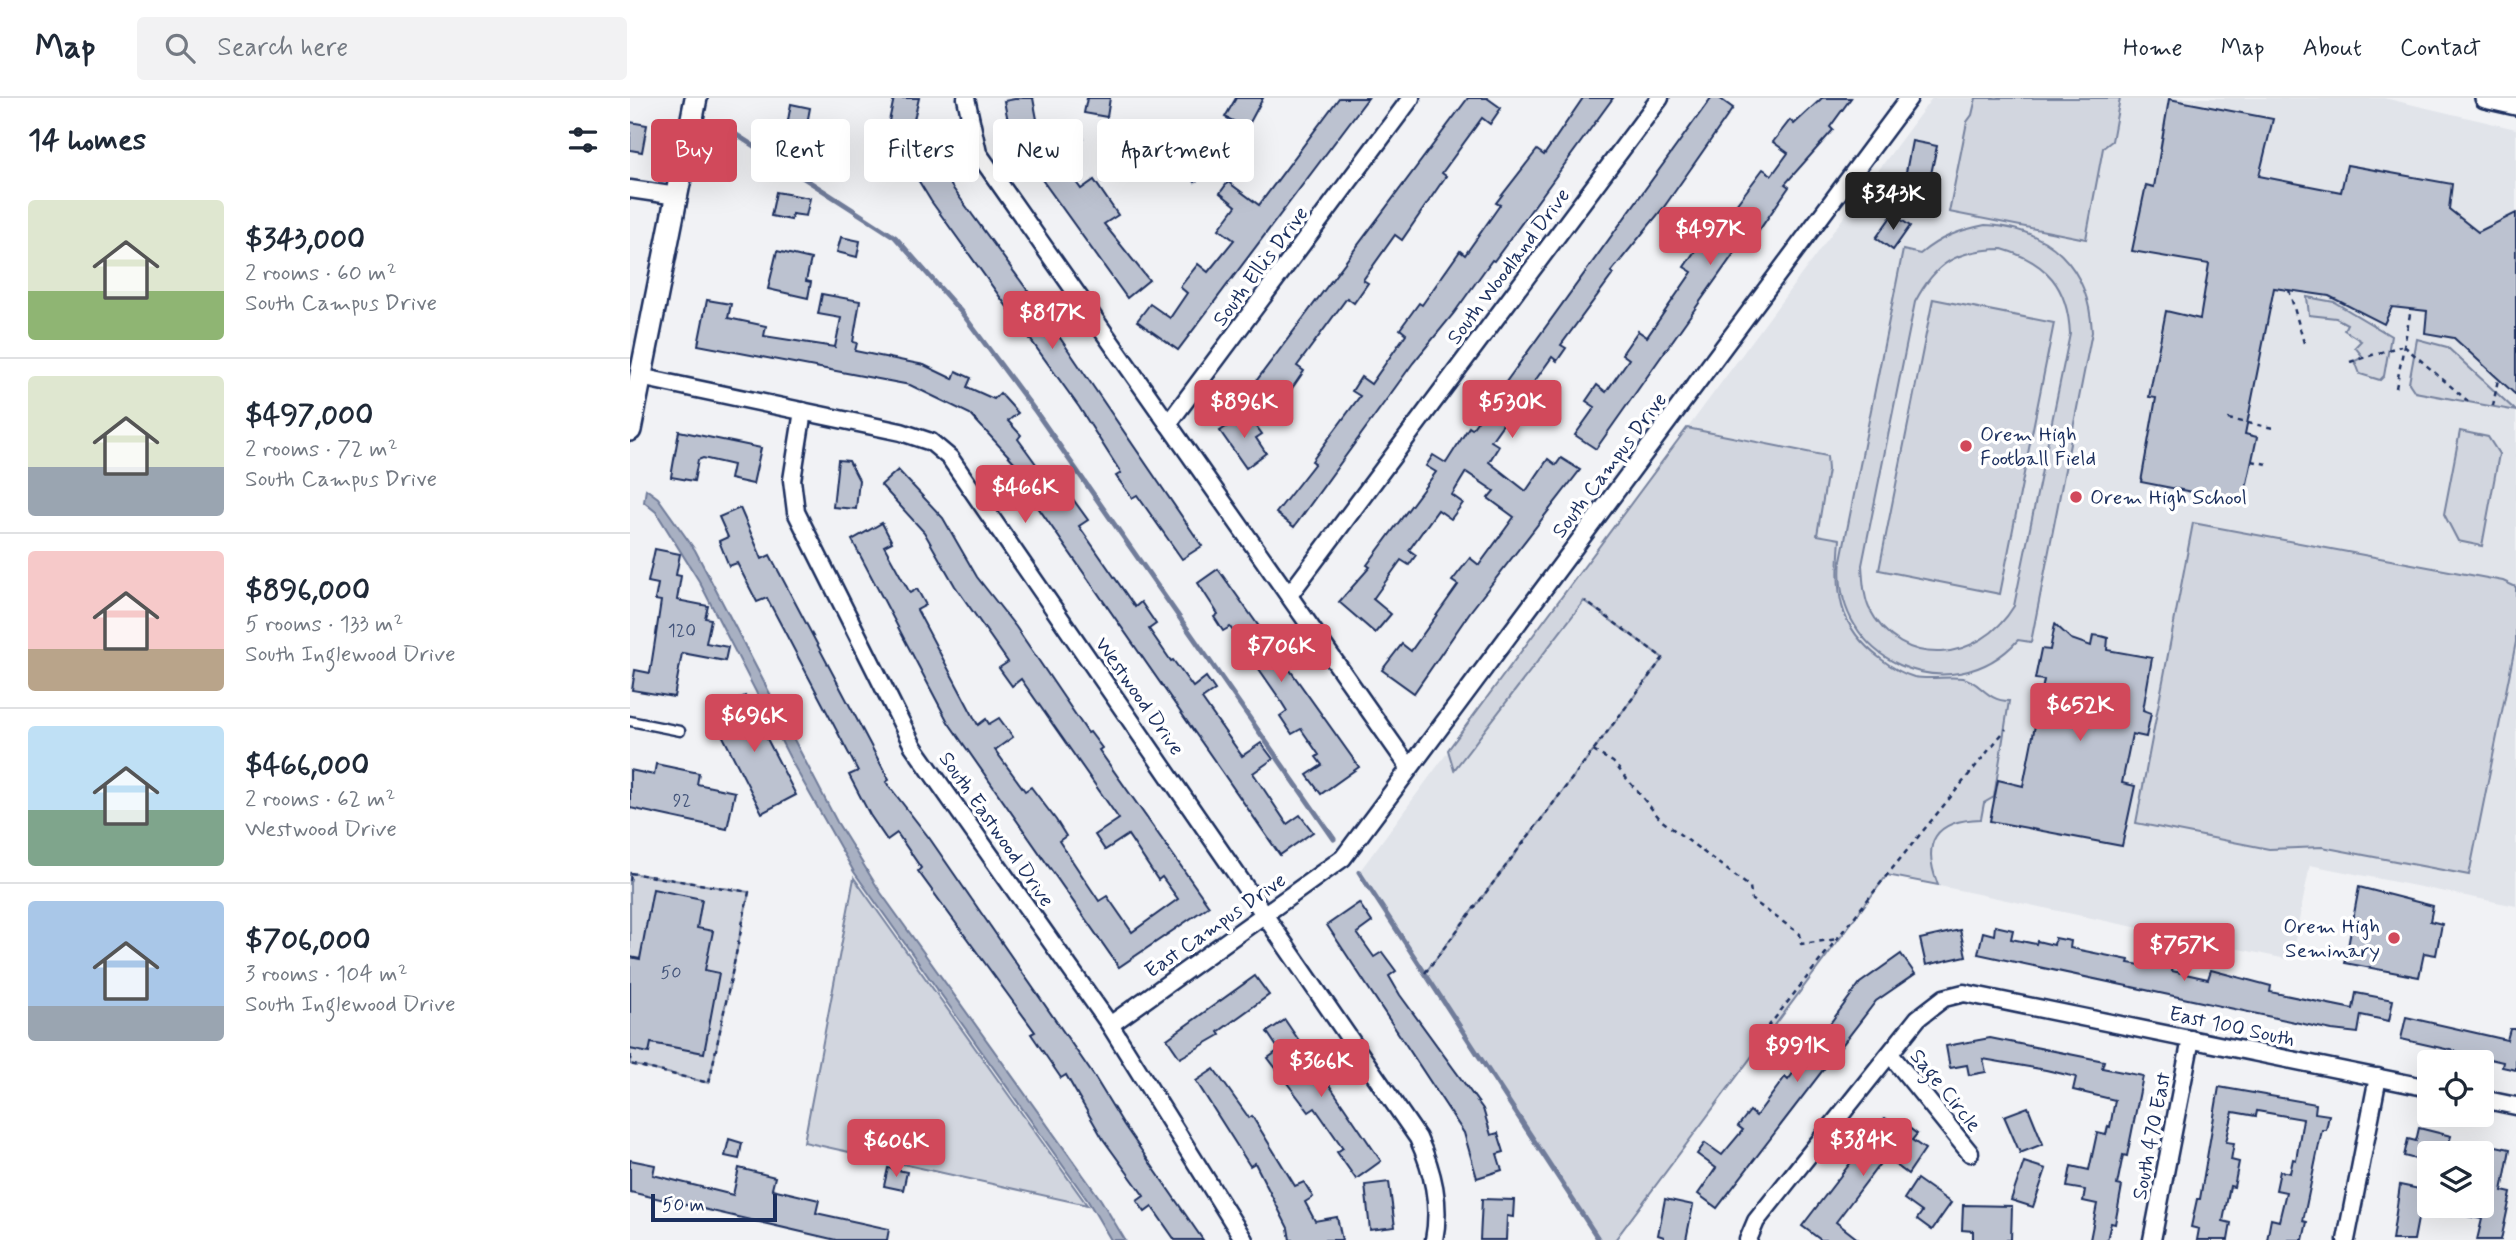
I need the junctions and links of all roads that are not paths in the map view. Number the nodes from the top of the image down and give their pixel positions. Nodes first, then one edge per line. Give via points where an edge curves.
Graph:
1 (696, 98) edge
2 (966, 98) edge
3 (1410, 98) edge
4 (1660, 98) edge
5 (1909, 98) edge
6 (2485, 98) edge
7 (2516, 105) edge
8 (630, 188) edge
9 (677, 196) junction
10 (640, 377) junction
11 (803, 411) junction
12 (1168, 424) junction
13 (630, 430) edge
14 (1290, 594) junction
15 (630, 721) edge
16 (680, 731) dead end
17 (1409, 767) junction
18 (1343, 858) joint
19 (1266, 915) junction
20 (1110, 1025) junction
21 (2191, 1039) junction
22 (1890, 1054) junction
23 (2378, 1077) junction
24 (2417, 1085) edge
25 (2494, 1101) edge
26 (2516, 1106) edge
27 (1970, 1153) dead end
28 (1244, 1240) edge
29 (1434, 1240) edge
30 (1748, 1240) edge
31 (2152, 1240) edge
32 (2346, 1240) edge

1 - 9 main road
2 - 12 street via 978,153
3 - 12 street, South Ellis Drive
4 - 14 street, South Woodland Drive
5 - 17 street, South Campus Drive
6 - 7 street
8 - 9 street
9 - 10 main road
10 - 11 street, Westwood Drive
10 - 13 main road
11 - 19 street, Westwood Drive via 919,437 950,458
11 - 20 street, South Eastwood Drive via 792,480 796,512 812,548 913,746
12 - 14 street
14 - 17 street
15 - 16 lane
17 - 18 street, South Campus Drive
18 - 19 street, East Campus Drive
19 - 20 street, East Campus Drive
19 - 29 street, Westwood Drive via 1418,1138 1434,1183
20 - 28 street, South Eastwood Drive
21 - 22 street, East 100 South via 1977,993 1944,998 1918,1018
21 - 23 street, East 100 South
21 - 31 street, South 470 East
22 - 27 street, Sage Circle
22 - 30 street via 1756,1222
23 - 24 street, East 100 South
23 - 32 street
25 - 26 street

